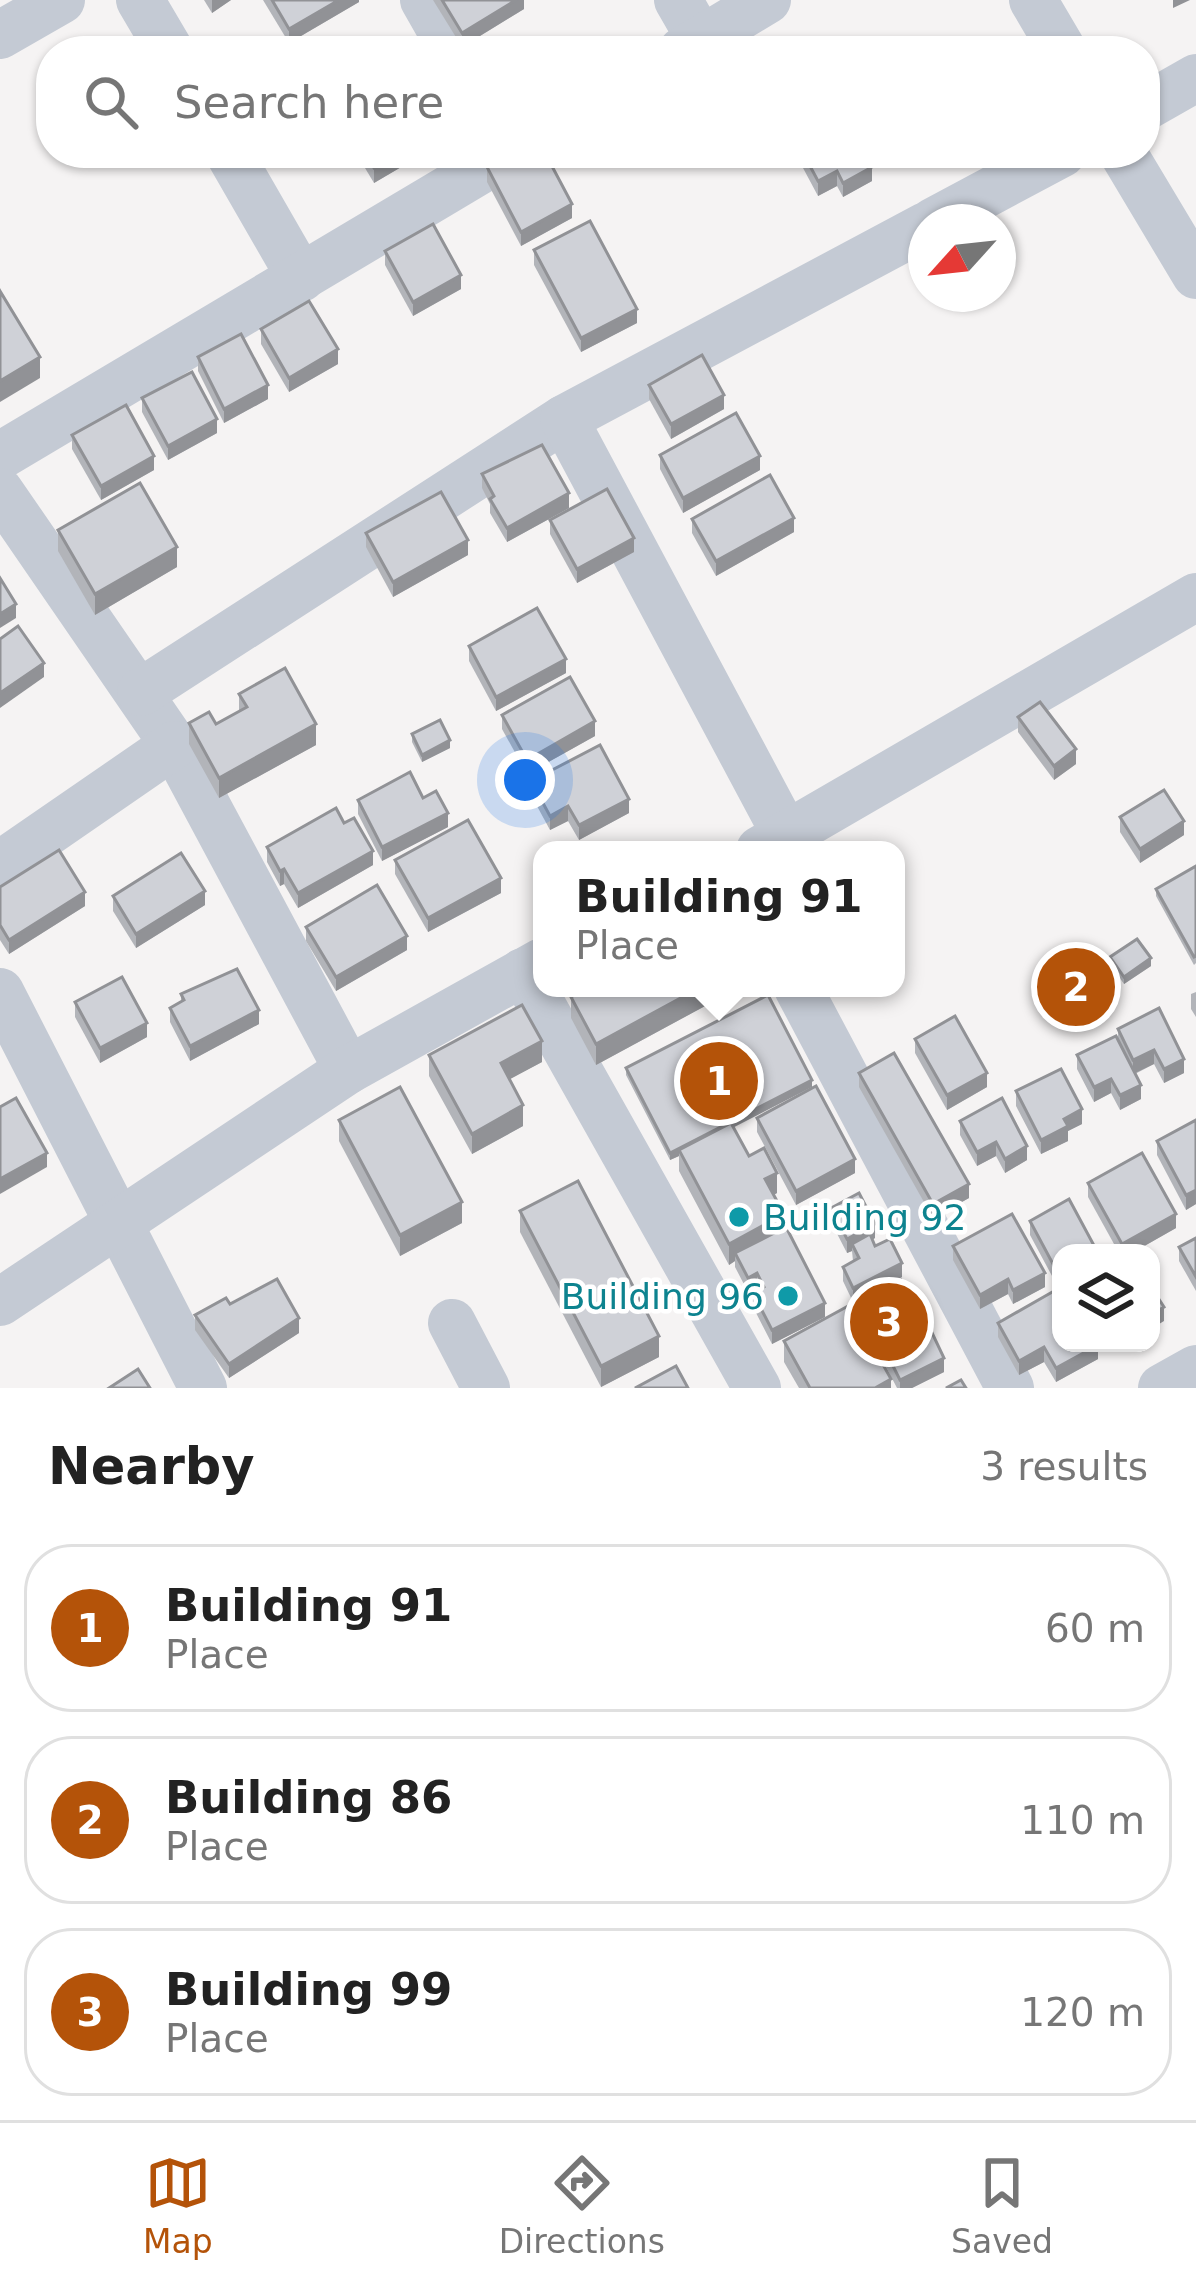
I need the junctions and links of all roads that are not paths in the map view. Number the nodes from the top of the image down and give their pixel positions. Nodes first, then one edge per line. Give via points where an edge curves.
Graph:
1 (61, 0) edge
2 (140, 0) edge
3 (424, 0) edge
4 (767, 0) edge
5 (1033, 0) edge
6 (687, 30) edge
7 (0, 34) edge
8 (161, 36) edge
9 (444, 36) edge
10 (1054, 36) edge
11 (1196, 78) edge
12 (1160, 98) edge
13 (238, 168) edge
14 (484, 168) edge
15 (1034, 168) edge
16 (1132, 168) edge
17 (967, 204) edge
18 (908, 236) edge
19 (1196, 275) edge
20 (301, 278) junction
21 (564, 419) junction
22 (0, 457) edge
23 (6, 513) edge
24 (1196, 597) edge
25 (141, 692) junction
26 (174, 745) junction
27 (773, 841) edge
28 (775, 841) edge
29 (0, 865) edge
30 (533, 967) edge
31 (0, 992) edge
32 (549, 997) edge
33 (803, 997) edge
34 (348, 1070) junction
35 (116, 1225) junction
36 (0, 1302) edge
37 (452, 1324) dead end
38 (1196, 1369) edge
39 (203, 1388) edge
40 (485, 1388) edge
41 (757, 1388) edge
42 (1010, 1388) edge
43 (1162, 1388) edge

1 - 7 street
2 - 8 street
3 - 9 street
4 - 6 street
5 - 10 street
11 - 12 street
13 - 20 street
14 - 20 street
15 - 17 street
16 - 19 street
18 - 21 street
20 - 22 street
21 - 25 street
21 - 27 street
23 - 25 street
24 - 28 street
25 - 26 street
26 - 29 street
26 - 34 street
30 - 34 street
31 - 35 street
32 - 41 street
33 - 42 street
34 - 35 street
35 - 36 street
35 - 39 street
37 - 40 street
38 - 43 street

